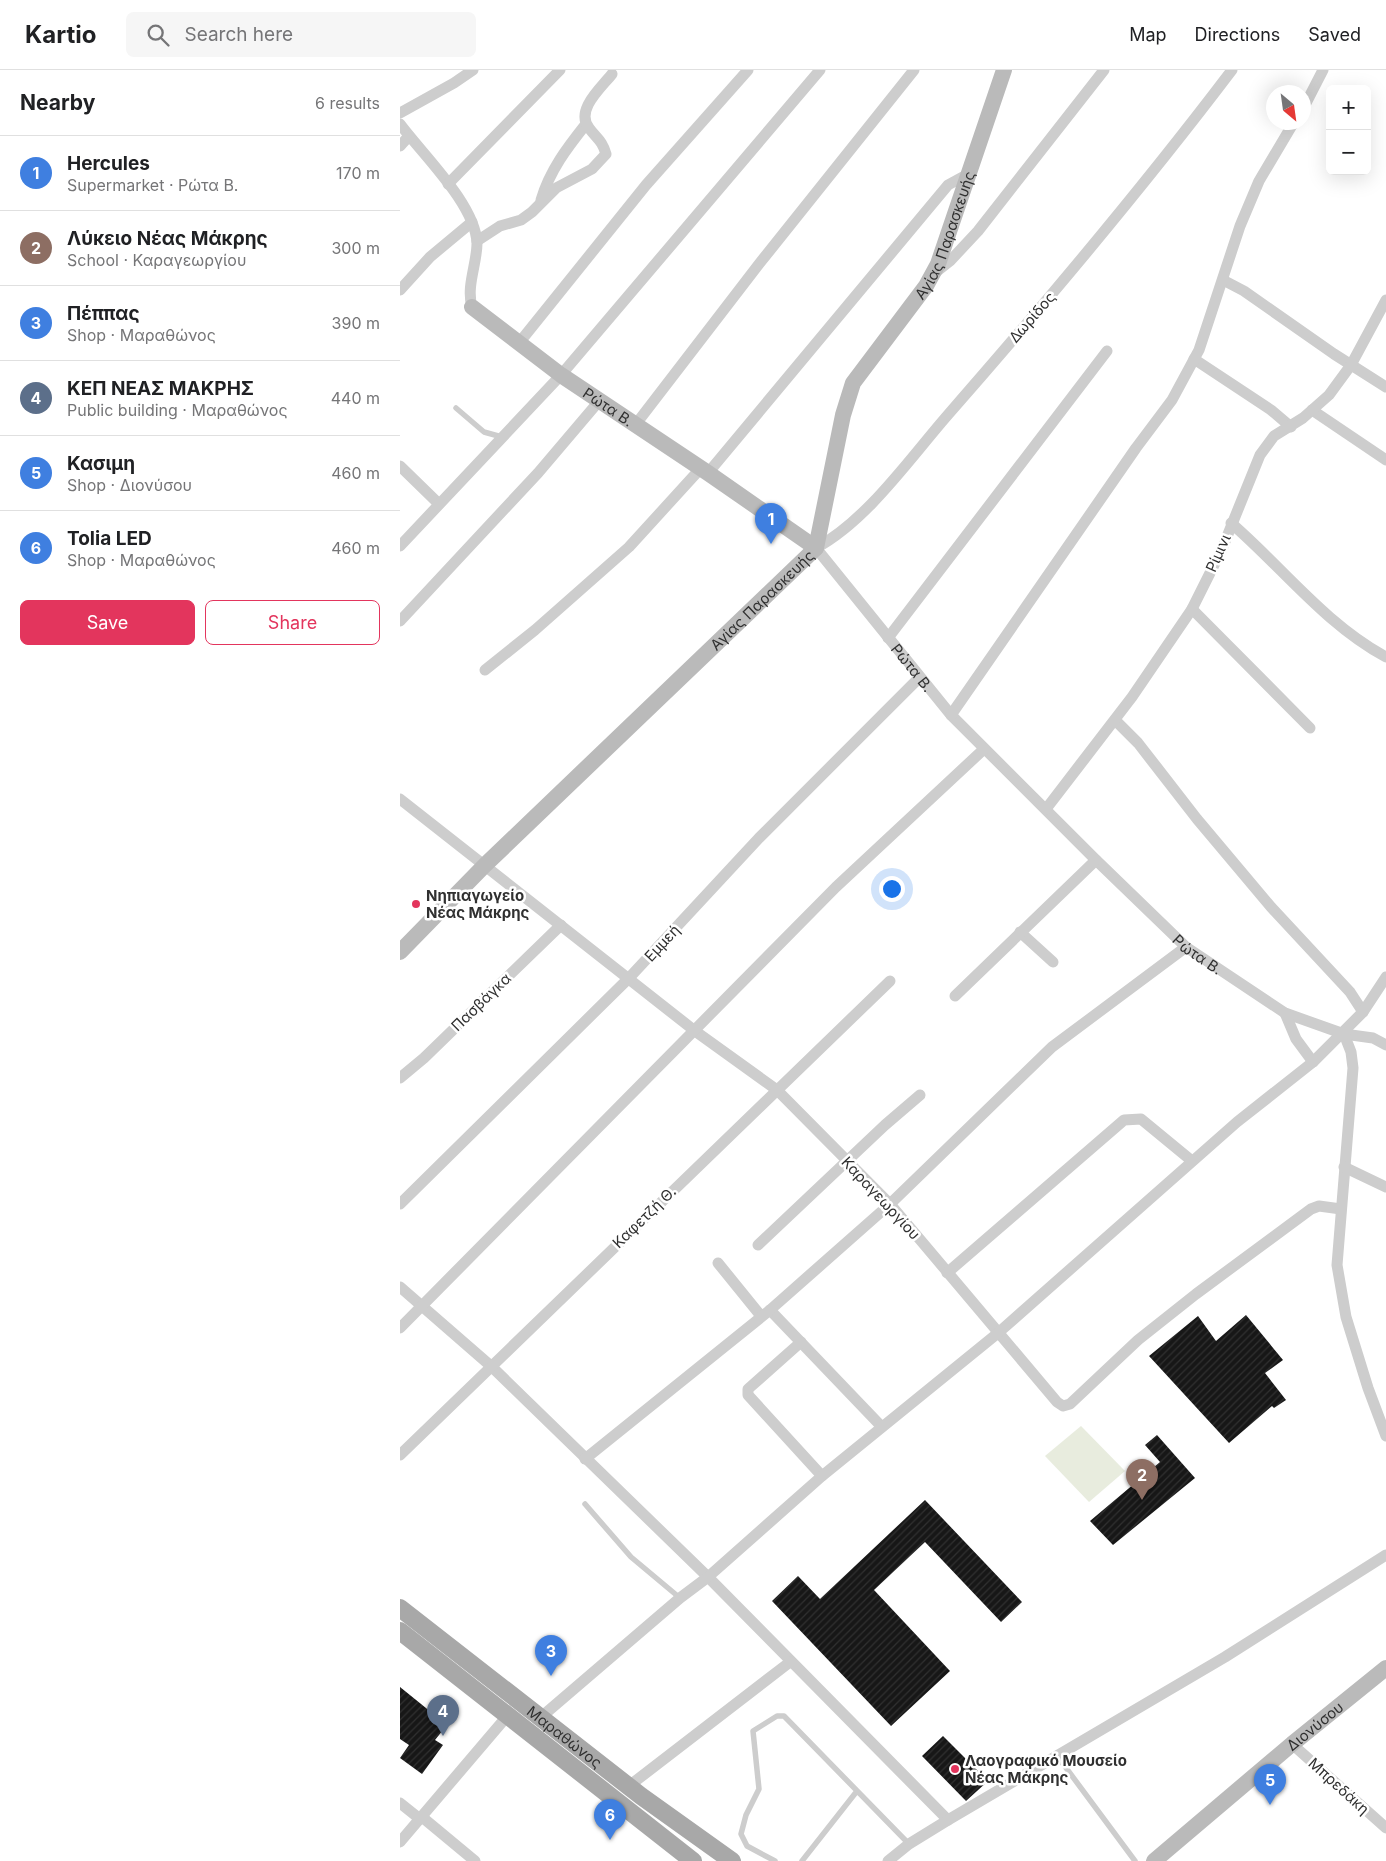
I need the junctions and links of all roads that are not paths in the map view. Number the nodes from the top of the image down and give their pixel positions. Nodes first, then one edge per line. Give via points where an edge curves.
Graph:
1 (473, 70) edge
2 (560, 70) edge
3 (748, 70) edge
4 (820, 70) edge
5 (914, 70) edge
6 (1004, 70) edge
7 (1104, 70) edge
8 (1232, 70) edge
9 (1323, 70) edge
10 (612, 74) dead end
11 (1311, 93) edge
12 (400, 113) edge
13 (400, 124) edge
14 (586, 124) junction
15 (1289, 130) edge
16 (409, 136) junction
17 (400, 146) edge
18 (970, 174) junction
19 (448, 184) junction
20 (541, 200) junction
21 (472, 222) junction
22 (477, 241) junction
23 (931, 276) junction
24 (1223, 280) junction
25 (400, 290) edge
26 (1386, 300) edge
27 (472, 308) joint
28 (519, 343) junction
29 (1107, 351) dead end
30 (1194, 359) junction
31 (1351, 364) junction
32 (561, 375) junction
33 (1386, 387) edge
34 (600, 400) junction
35 (456, 408) dead end
36 (1312, 410) junction
37 (636, 424) junction
38 (1291, 426) junction
39 (502, 437) junction
40 (1386, 460) edge
41 (400, 466) edge
42 (704, 470) junction
43 (439, 504) junction
44 (1231, 524) junction
45 (400, 546) edge
46 (816, 548) junction
47 (1192, 609) junction
48 (400, 621) edge
49 (888, 638) junction
50 (1386, 657) edge
51 (485, 670) dead end
52 (919, 678) junction
53 (952, 714) junction
54 (1115, 720) junction
55 (1310, 728) dead end
56 (984, 749) junction
57 (400, 798) edge
58 (1046, 809) junction
59 (1096, 860) junction
60 (485, 866) junction
61 (561, 925) junction
62 (1020, 932) junction
63 (1186, 947) junction
64 (400, 952) edge
65 (1053, 962) dead end
66 (1386, 977) edge
67 (629, 978) junction
68 (890, 981) dead end
69 (955, 996) dead end
70 (1363, 1012) junction
71 (1285, 1013) junction
72 (696, 1031) junction
73 (1344, 1034) junction
74 (1386, 1045) edge
75 (1313, 1062) junction
76 (400, 1078) edge
77 (777, 1090) junction
78 (920, 1095) dead end
79 (847, 1161) junction
80 (1192, 1161) junction
81 (1344, 1167) junction
82 (1386, 1187) edge
83 (400, 1204) edge
84 (890, 1204) junction
85 (1341, 1209) junction
86 (758, 1245) dead end
87 (718, 1263) dead end
88 (947, 1273) junction
89 (400, 1287) edge
90 (421, 1306) junction
91 (765, 1313) junction
92 (400, 1328) edge
93 (998, 1333) junction
94 (801, 1342) junction
95 (492, 1367) junction
96 (881, 1426) junction
97 (1386, 1436) edge
98 (400, 1455) edge
99 (585, 1459) junction
100 (822, 1476) junction
101 (586, 1504) dead end
102 (1386, 1555) edge
103 (708, 1577) junction
104 (680, 1598) junction
105 (400, 1608) edge
106 (400, 1631) edge
107 (790, 1662) junction
108 (1386, 1668) edge
109 (508, 1715) junction
110 (540, 1718) junction
111 (1292, 1744) junction
112 (1058, 1756) junction
113 (629, 1786) junction
114 (858, 1791) junction
115 (400, 1803) edge
116 (421, 1818) junction
117 (948, 1820) junction
118 (1386, 1828) edge
119 (400, 1842) edge
120 (909, 1844) junction
121 (474, 1861) edge
122 (693, 1861) edge
123 (732, 1861) edge
124 (775, 1861) edge
125 (802, 1861) edge
126 (888, 1861) edge
127 (1134, 1861) edge
128 (1154, 1861) edge

1 - 12 street
2 - 19 street
3 - 28 street via 646,185
4 - 32 street
5 - 37 street via 764,256
6 - 18 street, Αγίας Παρασκευής
7 - 23 street via 978,231
8 - 46 street, Δωρίδος via 1157,168 1011,343 862,512 832,540
9 - 11 street
10 - 14 street via 590,102 585,112
13 - 16 street
14 - 20 street via 557,160
14 - 20 street via 603,143 606,154 592,169
15 - 24 street via 1259,181
16 - 17 street
16 - 19 street
18 - 23 street, Αγίας Παρασκευής via 944,250
18 - 42 street via 948,185
19 - 21 street via 463,202
20 - 22 street via 521,220 500,226
21 - 22 street
21 - 25 street via 430,257
22 - 27 street via 469,296
23 - 46 street, Αγίας Παρασκευής via 852,383
24 - 30 street
24 - 31 street
26 - 31 street, Ρίμινι
27 - 28 street, Ρώτα Β.
28 - 32 street, Ρώτα Β.
29 - 49 street
30 - 38 street
30 - 53 street via 1172,400
31 - 33 street
31 - 36 street, Ρίμινι via 1328,395
32 - 34 street, Ρώτα Β.
32 - 39 street
34 - 37 street, Ρώτα Β.
34 - 48 street
35 - 39 lane via 484,432
36 - 38 street, Ρίμινι
36 - 40 street
37 - 42 street, Ρώτα Β.
38 - 44 street, Ρίμινι via 1274,436 1260,455
39 - 43 street
41 - 43 street
42 - 46 street, Ρώτα Β.
42 - 51 street via 629,547
43 - 45 street
44 - 47 street, Ρίμινι
44 - 50 street via 1341,627
46 - 49 street, Ρώτα Β.
46 - 60 street, Αγίας Παρασκευής
47 - 54 street, Ρίμινι
47 - 55 street
49 - 52 street, Ρώτα Β.
52 - 53 street, Ρώτα Β.
52 - 67 street, Εμμεή via 759,838
53 - 56 street, Ρώτα Β.
54 - 58 street, Ρίμινι
54 - 70 street via 1138,743 1271,907 1350,992
56 - 58 street, Ρώτα Β.
56 - 72 street via 836,887
57 - 60 street, Καραγεωργίου
58 - 59 street, Ρώτα Β.
59 - 62 street
59 - 63 street, Ρώτα Β.
60 - 61 street, Καραγεωργίου
60 - 64 street, Αγίας Παρασκευής
61 - 67 street, Καραγεωργίου
61 - 76 street, Πασβάγκα
62 - 65 street
62 - 69 street
63 - 71 street, Ρώτα Β.
63 - 84 street via 1052,1047
66 - 70 street
67 - 72 street, Καραγεωργίου
67 - 83 street, Εμμεή
68 - 77 street, Καφετζή Θ.
70 - 73 street
71 - 73 street, Ρώτα Β.
71 - 75 street via 1296,1039
72 - 77 street, Καραγεωργίου
72 - 90 street
73 - 74 street, Ρώτα Β. via 1373,1038
73 - 75 street
73 - 81 street via 1353,1068
75 - 80 street
77 - 79 street, Καραγεωργίου
77 - 95 street, Καφετζή Θ.
78 - 79 street
79 - 84 street, Καραγεωργίου
79 - 86 street
80 - 88 street via 1142,1119 1124,1120
80 - 93 street
81 - 82 street
81 - 85 street
84 - 88 street, Καραγεωργίου
84 - 91 street
85 - 93 street, Καραγεωργίου via 1319,1206 1311,1209 1138,1340 1070,1404 1063,1406 1057,1402
85 - 97 street via 1337,1265 1339,1284 1346,1317
87 - 91 street
88 - 93 street, Καραγεωργίου
89 - 90 street
90 - 92 street
90 - 95 street
91 - 94 street
91 - 99 street
93 - 96 street
94 - 96 street
94 - 100 street via 748,1389 748,1395
95 - 98 street, Καφετζή Θ.
95 - 99 street
96 - 100 street
99 - 103 street
100 - 103 street
101 - 104 lane via 631,1557
102 - 112 street via 1225,1657
103 - 104 street
103 - 107 street
104 - 110 street
105 - 110 main road, Μαραθώνος
106 - 109 main road, Μαραθώνος
107 - 113 street
107 - 117 street
108 - 111 street, Διονύσου
109 - 116 street
109 - 122 main road, Μαραθώνος
110 - 113 main road, Μαραθώνος
111 - 118 street, Μπρεδάκη
111 - 128 street, Διονύσου
112 - 117 street
112 - 127 lane
113 - 123 main road, Μαραθώνος
114 - 120 lane
114 - 124 lane via 784,1716 777,1716 753,1731 759,1789 741,1834 747,1846
114 - 125 lane
115 - 116 street
116 - 119 street
116 - 121 street
117 - 120 street
120 - 126 street

